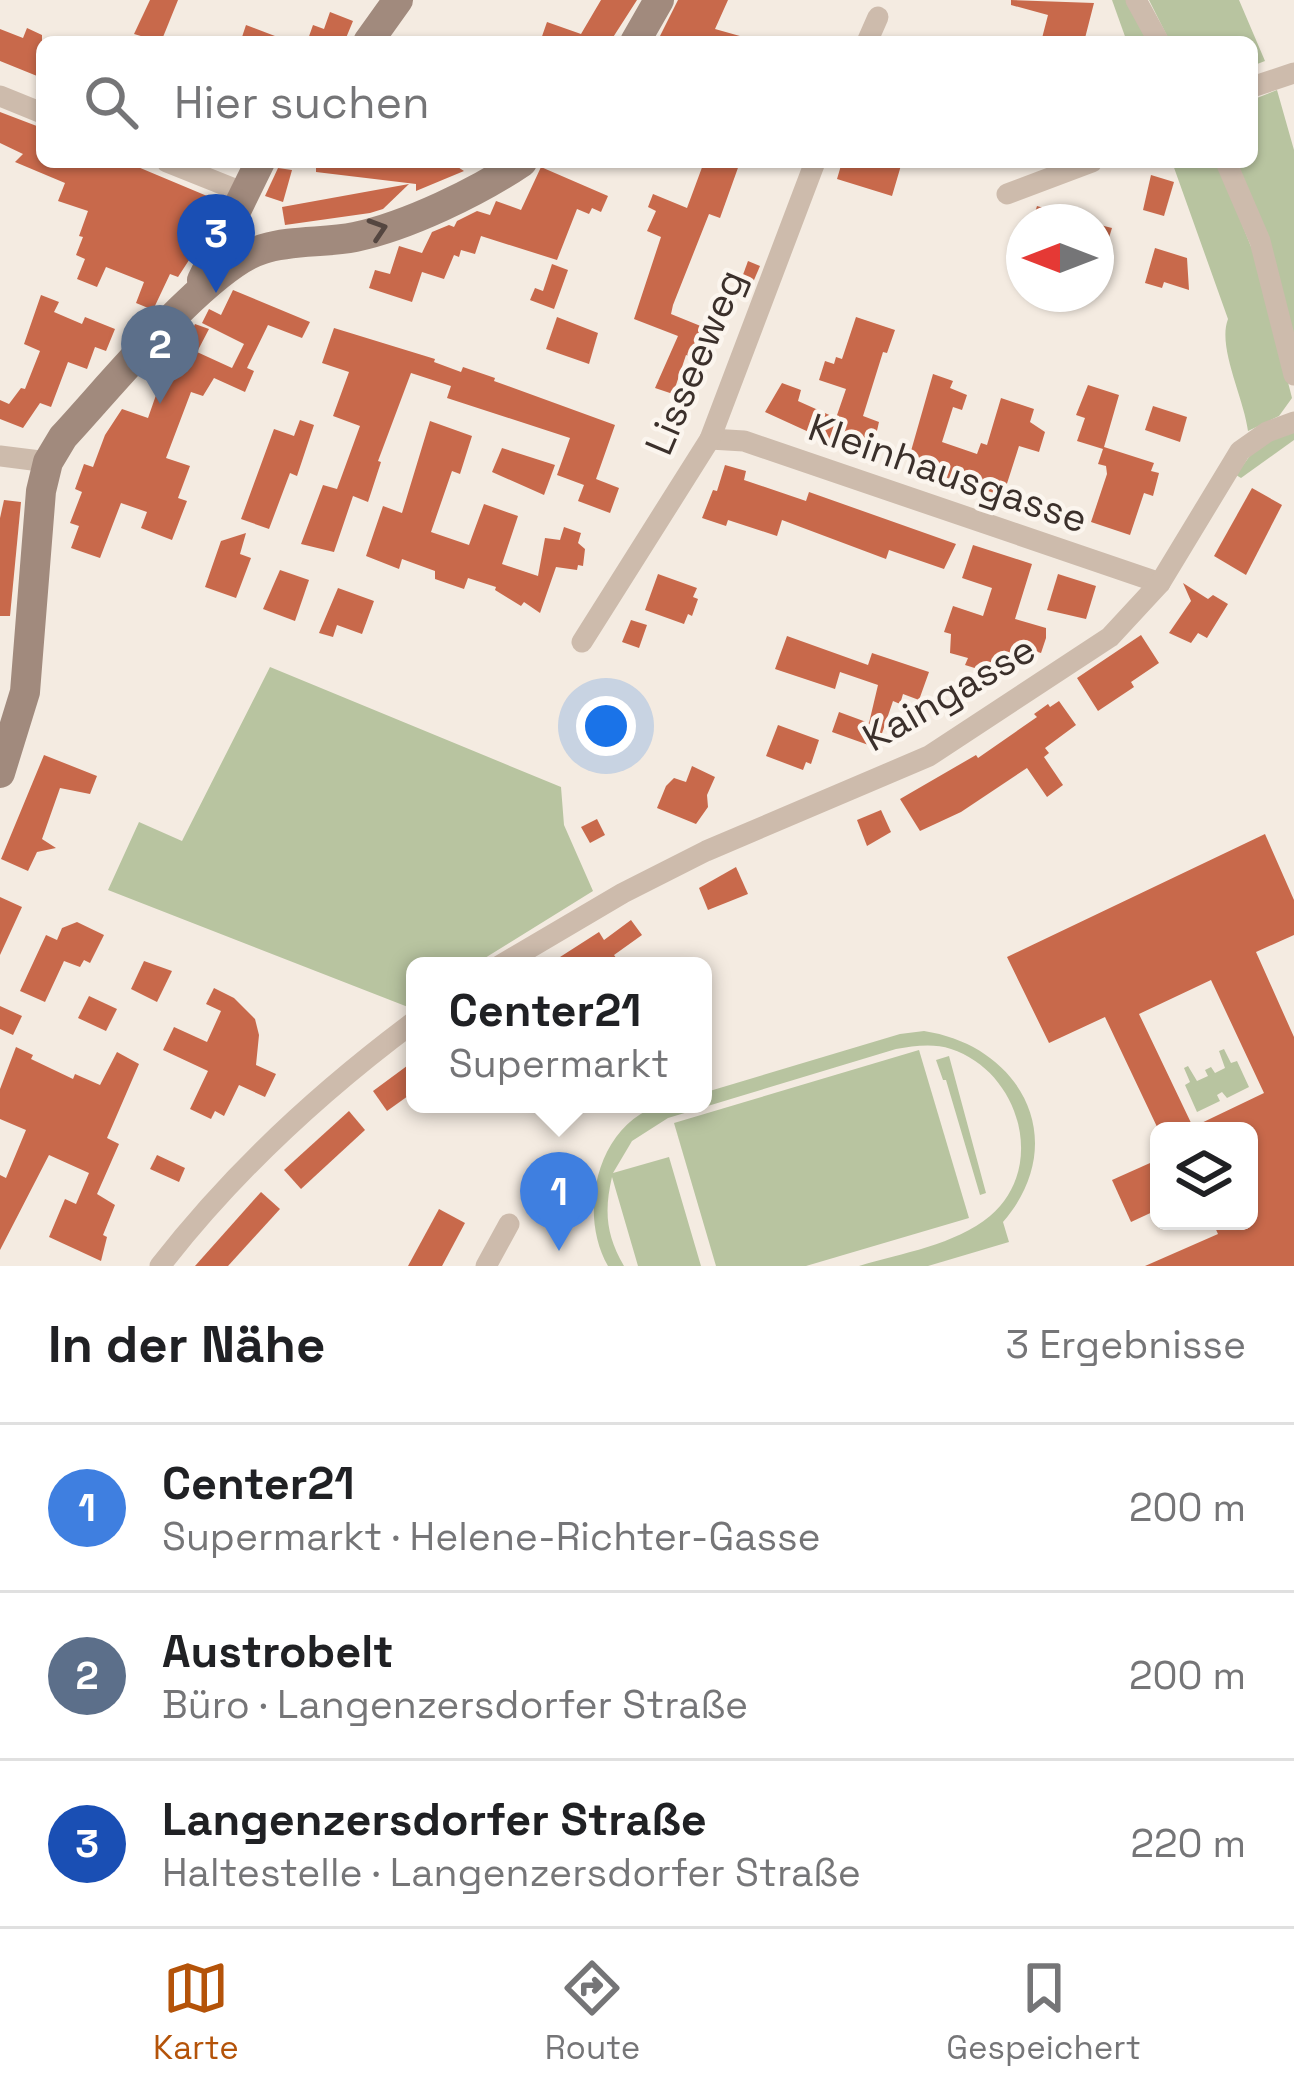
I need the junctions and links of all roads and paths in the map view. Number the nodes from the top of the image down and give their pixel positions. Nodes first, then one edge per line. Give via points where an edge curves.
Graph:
1 (398, 0) edge
2 (658, 0) edge
3 (1136, 0) edge
4 (878, 17) dead end
5 (372, 36) edge
6 (638, 36) edge
7 (870, 36) edge
8 (1156, 36) edge
9 (1294, 73) edge
10 (1258, 85) edge
11 (0, 96) edge
12 (36, 110) edge
13 (177, 168) edge
14 (258, 168) edge
15 (511, 168) edge
16 (813, 168) edge
17 (1076, 168) edge
18 (1229, 168) edge
19 (1006, 194) dead end
20 (242, 206) junction
21 (263, 249) junction
22 (188, 303) junction
23 (1294, 375) edge
24 (1294, 422) edge
25 (710, 439) junction
26 (0, 456) edge
27 (48, 462) junction
28 (1160, 583) junction
29 (582, 642) dead end
30 (0, 773) edge
31 (514, 957) edge
32 (406, 1028) edge
33 (508, 1223) dead end
34 (160, 1266) edge
35 (486, 1266) edge

1 - 5 main road
2 - 6 main road
3 - 8 street
4 - 7 street
9 - 10 street
11 - 12 street
13 - 20 street
14 - 20 main road
21 -> 15 main road via 386,228
16 - 25 street, Lisseeweg
17 - 19 street
18 - 23 street via 1260,241
20 - 21 main road via 246,236
20 - 22 main road
21 - 22 main road via 231,264
22 - 27 main road
24 - 28 street, Kaingasse via 1240,451
25 - 28 street, Kleinhausgasse via 744,441
25 - 29 street, Lisseeweg
26 - 27 street
27 - 30 main road via 25,692
28 - 31 street, Kaingasse via 1111,637 929,756 706,851
32 - 34 street via 328,1086
33 - 35 street

